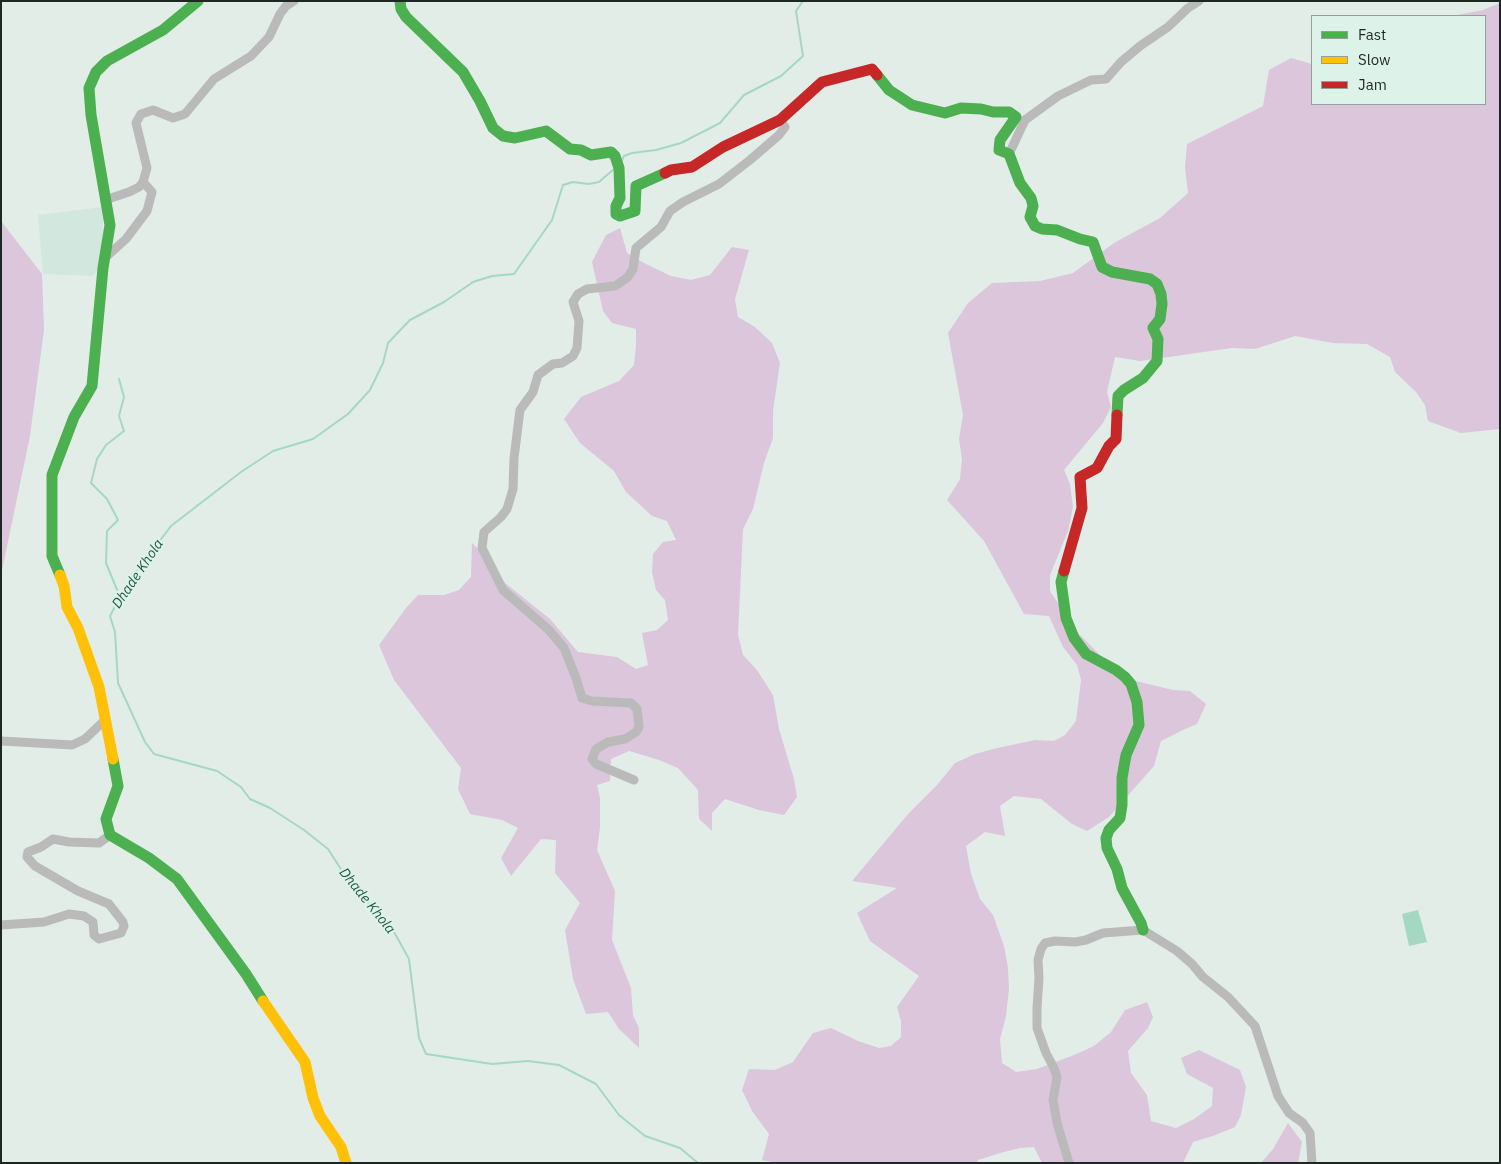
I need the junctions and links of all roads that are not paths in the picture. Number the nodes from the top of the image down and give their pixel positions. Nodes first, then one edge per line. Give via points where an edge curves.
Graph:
1 (198, 1) edge
2 (400, 1) edge
3 (1198, 1) edge
4 (288, 3) edge
5 (780, 120) junction
6 (1009, 154) junction
7 (143, 182) junction
8 (105, 200) junction
9 (106, 257) junction
10 (105, 720) junction
11 (1, 741) edge
12 (634, 780) dead end
13 (110, 835) junction
14 (1, 925) edge
15 (1143, 930) junction
16 (346, 1163) edge
17 (1069, 1163) edge
18 (1312, 1163) edge

1 - 8 street via 163,30 107,61 96,72 89,88
2 - 5 street via 406,17 462,72 493,128 503,136 515,138 546,131 570,149 591,155 612,152 619,168 620,198 616,214 620,216 635,211 636,186 671,170 692,166
3 - 6 street via 1121,62 1106,79 1091,80 1058,96 1025,120
4 - 7 street via 269,37 251,56 214,79 185,114 173,118 153,110 141,114 136,123 147,168
5 - 6 street via 822,82 872,69 889,90 912,105 945,113 961,108 1009,112 1016,117 1000,140 999,150
5 - 12 street via 785,127 750,160 719,184 682,202 670,212 661,227 636,248 633,269 628,277 616,286 587,289 578,294 573,302 579,321 577,348 573,356 562,363 552,364 538,375 533,392 520,410 513,489 507,509 484,532 482,548 503,590 549,630 564,648 582,698 631,703 637,709 639,727 636,732 596,749 592,759 596,764
6 - 15 street via 1020,183 1032,198 1030,217 1035,226 1093,242 1102,267 1150,279 1162,294 1160,319 1152,328 1158,339 1157,361 1143,378 1118,396 1116,439 1097,468 1080,477 1082,508 1061,582 1066,618 1074,638 1086,654 1125,677 1137,702 1139,725 1126,755 1120,818 1106,838 1122,888
7 - 8 street via 129,192
7 - 9 street via 152,192 146,211 126,239
8 - 9 street via 110,225
9 - 10 street via 92,386 74,417 52,474 51,513 52,556 64,586 67,607 99,687
10 - 11 street via 85,739 72,745
10 - 13 street via 118,786 106,820
13 - 14 street via 99,843 53,839 28,852 27,857 48,874 109,904 123,922 122,933 99,939 94,935 93,922 84,916 69,914 44,922
13 - 16 street via 177,879 246,974 305,1062 312,1098 341,1146
15 - 17 street via 1103,932 1075,942 1045,942 1041,949 1037,1028 1057,1077 1053,1100
15 - 18 street via 1177,951 1255,1026 1278,1096 1289,1113 1310,1133

